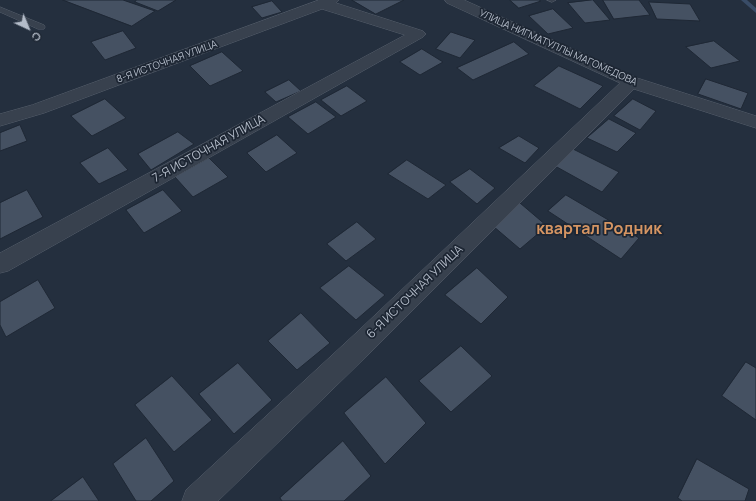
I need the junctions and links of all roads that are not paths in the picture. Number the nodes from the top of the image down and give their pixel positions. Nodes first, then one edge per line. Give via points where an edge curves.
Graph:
1 (452, 0) edge
2 (327, 2) edge
3 (0, 9) edge
4 (41, 27) dead end
5 (631, 82) junction
6 (0, 120) edge
7 (756, 122) edge
8 (0, 264) edge
9 (197, 501) edge

1 - 5 street, УЛИЦА НИГМАТУЛЛЫ МАГОМЕДОВА
2 - 6 street, 8-Я ИСТОЧНАЯ УЛИЦА via 38,109
2 - 8 street, 7-Я ИСТОЧНАЯ УЛИЦА via 418,34
3 - 4 lane
5 - 7 street, УЛИЦА НИГМАТУЛЛЫ МАГОМЕДОВА
5 - 9 street, 6-Я ИСТОЧНАЯ УЛИЦА via 371,336

